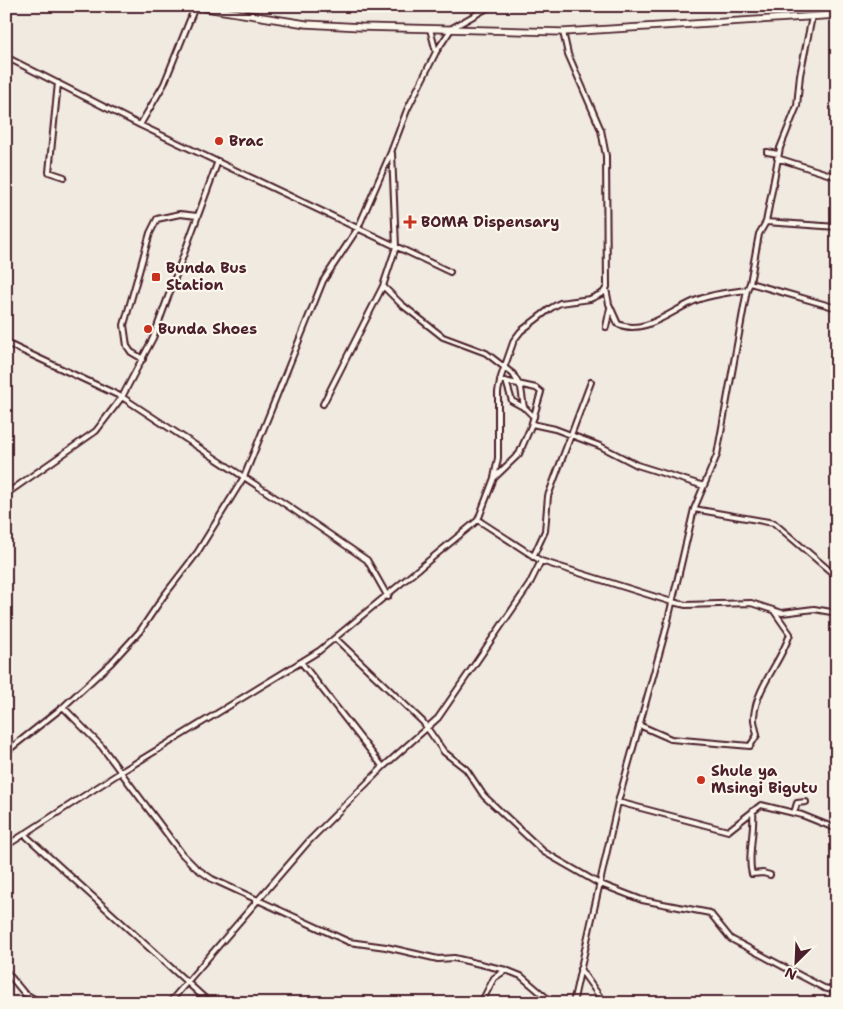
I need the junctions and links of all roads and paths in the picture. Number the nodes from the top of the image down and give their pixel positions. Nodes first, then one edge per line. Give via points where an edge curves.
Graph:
1 (194, 6) edge
2 (492, 6) edge
3 (837, 15) edge
4 (812, 16) junction
5 (452, 28) junction
6 (430, 29) junction
7 (564, 32) junction
8 (436, 52) junction
9 (6, 58) edge
10 (58, 82) junction
11 (140, 125) junction
12 (392, 152) junction
13 (767, 152) dead end
14 (778, 156) junction
15 (218, 161) junction
16 (64, 177) dead end
17 (837, 177) edge
18 (197, 216) junction
19 (766, 222) junction
20 (837, 227) edge
21 (358, 228) junction
22 (396, 247) junction
23 (450, 272) dead end
24 (750, 283) junction
25 (383, 286) junction
26 (606, 289) junction
27 (746, 290) junction
28 (610, 308) junction
29 (837, 308) edge
30 (606, 327) dead end
31 (6, 343) edge
32 (143, 359) junction
33 (504, 368) junction
34 (500, 380) junction
35 (506, 381) junction
36 (591, 382) dead end
37 (518, 384) junction
38 (122, 397) junction
39 (323, 404) dead end
40 (524, 408) junction
41 (534, 418) junction
42 (532, 424) junction
43 (571, 434) junction
44 (244, 478) junction
45 (494, 478) junction
46 (704, 486) junction
47 (6, 494) edge
48 (694, 508) junction
49 (478, 520) junction
50 (534, 556) junction
51 (540, 561) junction
52 (837, 577) edge
53 (388, 597) junction
54 (672, 602) junction
55 (774, 611) junction
56 (837, 613) edge
57 (336, 638) junction
58 (301, 662) junction
59 (63, 707) junction
60 (639, 725) junction
61 (427, 728) junction
62 (6, 752) edge
63 (383, 767) junction
64 (121, 772) junction
65 (618, 802) junction
66 (806, 802) dead end
67 (754, 811) junction
68 (794, 813) junction
69 (837, 829) edge
70 (25, 835) junction
71 (6, 846) edge
72 (770, 875) dead end
73 (598, 883) junction
74 (257, 900) junction
75 (580, 969) junction
76 (506, 970) junction
77 (6, 972) edge
78 (186, 983) junction
79 (837, 991) edge
80 (41, 1003) edge
81 (169, 1003) edge
82 (210, 1003) edge
83 (481, 1003) edge
84 (556, 1003) edge
85 (573, 1003) edge
86 (601, 1003) edge

1 - 6 main road via 306,24
1 - 11 street via 164,84
2 - 5 street
3 - 4 main road
4 - 7 main road
4 - 14 street via 797,106
5 - 6 main road
5 - 7 main road
5 - 8 street
6 - 8 street
7 - 26 street via 568,54 601,130 606,156 605,235 609,280
8 - 12 street via 406,110
9 - 10 street
10 - 11 street
10 - 16 street via 49,172
11 - 15 street
12 - 21 street
12 - 22 street
13 - 14 street
14 - 17 street
14 - 19 street
15 - 18 street
15 - 21 street
18 - 32 street
18 - 32 street via 180,214 157,219 150,233 124,325 127,346
19 - 20 street
19 - 24 street via 760,234
21 - 22 street
21 - 44 street via 323,281
22 - 23 street
22 - 25 street
24 - 27 street
24 - 29 street
25 - 33 street via 443,337 486,353
25 - 39 street
26 - 28 street
26 - 33 street via 590,299 560,303 533,320 514,340
27 - 28 street via 696,300 636,328 618,324
27 - 46 street via 717,455
28 - 30 street
31 - 38 street
32 - 38 street
33 - 34 street
33 - 37 street via 513,374
34 - 35 street
34 - 45 street via 498,458
35 - 37 street
35 - 40 street via 512,401
36 - 43 street
37 - 40 street
37 - 41 street via 541,392
38 - 44 street
38 - 47 street via 96,431
40 - 41 street
41 - 42 street
42 - 43 street
42 - 45 street via 519,454
43 - 46 street via 637,465
43 - 50 street via 548,496 545,532
44 - 53 street via 367,560
44 - 59 street via 197,553 140,631
45 - 49 street
46 - 48 street
48 - 52 street via 774,523
48 - 54 street
49 - 50 street
49 - 53 street
50 - 51 street
51 - 54 street
51 - 61 street via 529,585 497,634 438,718
53 - 57 street
54 - 55 street via 686,605 750,603
54 - 60 street
55 - 56 street via 782,614 814,609
55 - 60 street via 790,634 784,653 759,697 753,717 757,735 750,746 671,740
57 - 58 street
57 - 61 street
58 - 63 street
58 - 64 street
59 - 62 street
59 - 64 street
60 - 65 street
61 - 63 street
61 - 73 street via 444,752 466,769 484,796 544,852
63 - 74 street via 340,808
64 - 70 street
64 - 74 street via 196,868
65 - 67 street via 728,831
65 - 73 street
66 - 68 street via 797,803
67 - 68 street via 761,805
67 - 72 street via 750,866 752,874
68 - 69 street
70 - 71 street
70 - 78 street
73 - 75 street
73 - 79 street via 642,900 710,913 731,939 824,988
74 - 76 street via 349,942 454,958
74 - 78 street
75 - 85 street
75 - 86 street
76 - 83 street via 494,978
76 - 84 street via 521,976
77 - 80 street via 24,994
78 - 81 street
78 - 82 street

